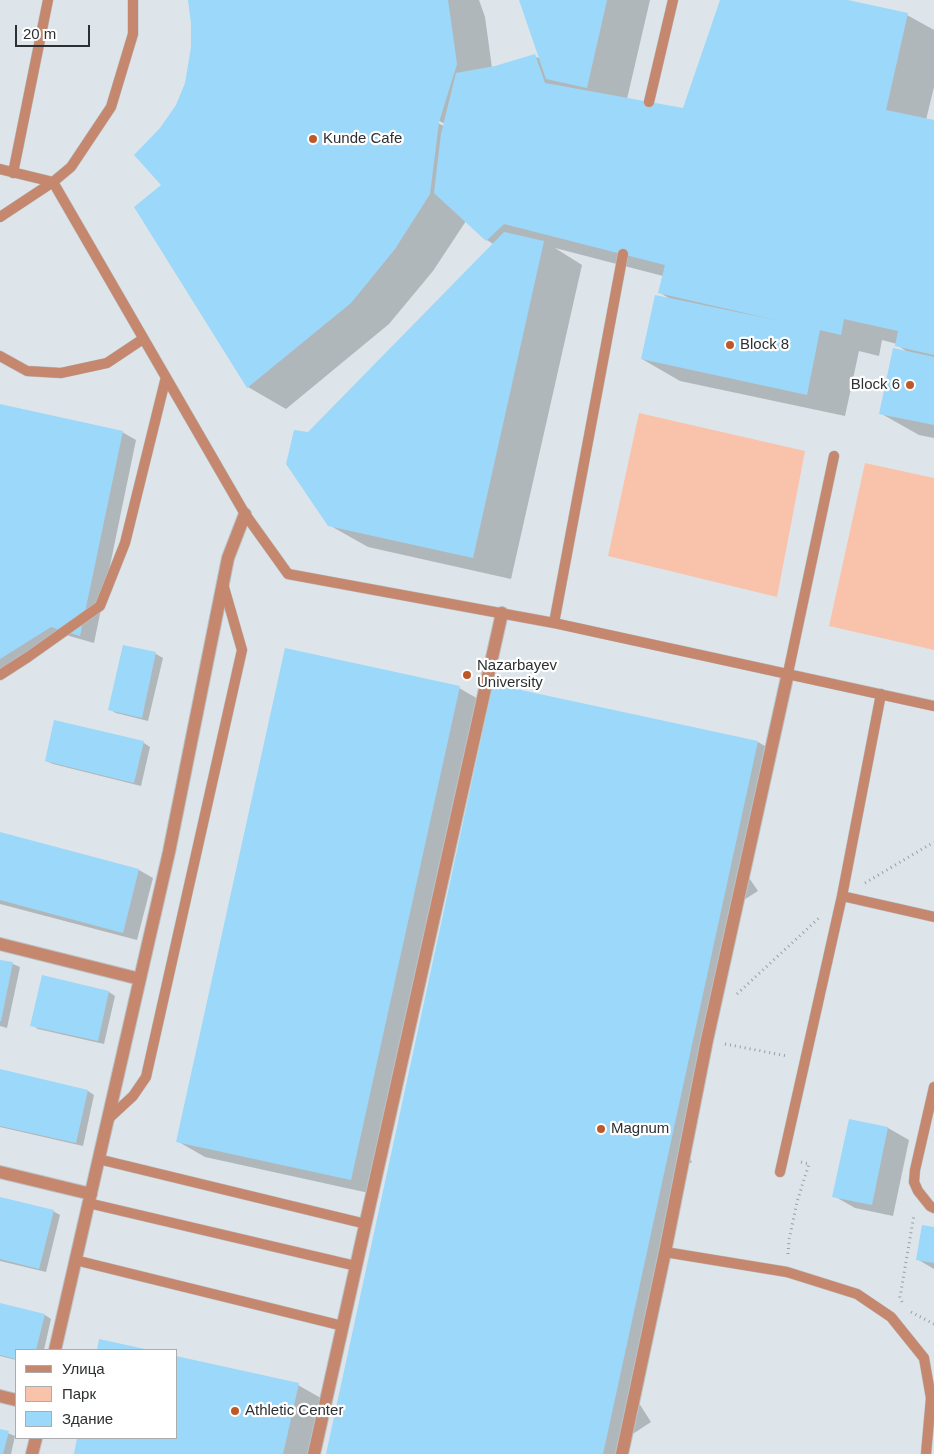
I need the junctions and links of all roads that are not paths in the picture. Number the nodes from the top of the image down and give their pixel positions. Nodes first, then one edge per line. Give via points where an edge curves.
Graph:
1 (48, 0) edge
2 (133, 0) edge
3 (673, 0) edge
4 (649, 102) dead end
5 (0, 170) edge
6 (13, 172) junction
7 (53, 182) junction
8 (0, 217) edge
9 (623, 254) dead end
10 (143, 339) junction
11 (0, 356) edge
12 (166, 377) junction
13 (834, 456) dead end
14 (245, 514) junction
15 (223, 582) junction
16 (502, 613) junction
17 (554, 623) junction
18 (788, 673) junction
19 (0, 675) edge
20 (881, 694) junction
21 (934, 706) edge
22 (842, 896) junction
23 (934, 917) edge
24 (0, 944) edge
25 (140, 979) junction
26 (934, 1087) edge
27 (108, 1120) junction
28 (98, 1159) junction
29 (0, 1172) edge
30 (780, 1172) dead end
31 (89, 1198) junction
32 (934, 1208) edge
33 (366, 1224) junction
34 (665, 1252) junction
35 (75, 1260) junction
36 (356, 1266) junction
37 (342, 1326) junction
38 (56, 1349) edge
39 (0, 1396) edge
40 (15, 1400) edge
41 (36, 1439) edge
42 (32, 1454) edge
43 (314, 1454) edge
44 (622, 1454) edge
45 (926, 1454) edge

1 - 6 lane
2 - 7 lane via 133,34 111,107 71,167
3 - 4 lane
5 - 6 lane
6 - 7 lane
7 - 8 lane
7 - 10 lane
9 - 17 lane
10 - 11 lane via 107,363 62,373 27,371
10 - 12 lane
12 - 14 lane
12 - 19 lane via 125,543 100,606
13 - 18 lane
14 - 15 street via 228,558
14 - 16 lane via 288,574
15 - 25 street
15 - 27 lane via 242,650 146,1076 133,1096
16 - 17 lane
16 - 33 street
17 - 18 lane
18 - 20 lane
18 - 34 street via 707,1040
20 - 21 lane
20 - 22 lane
22 - 23 lane
22 - 30 lane
24 - 25 street
25 - 27 street
26 - 32 lane via 914,1182
27 - 28 street
28 - 31 street
28 - 33 lane
29 - 31 street
31 - 35 street
31 - 36 lane
33 - 36 street
34 - 44 street
34 - 45 lane via 787,1272 857,1294 891,1317 924,1358 931,1398
35 - 37 lane
35 - 38 street
36 - 37 street
37 - 43 street
39 - 40 street
41 - 42 street

